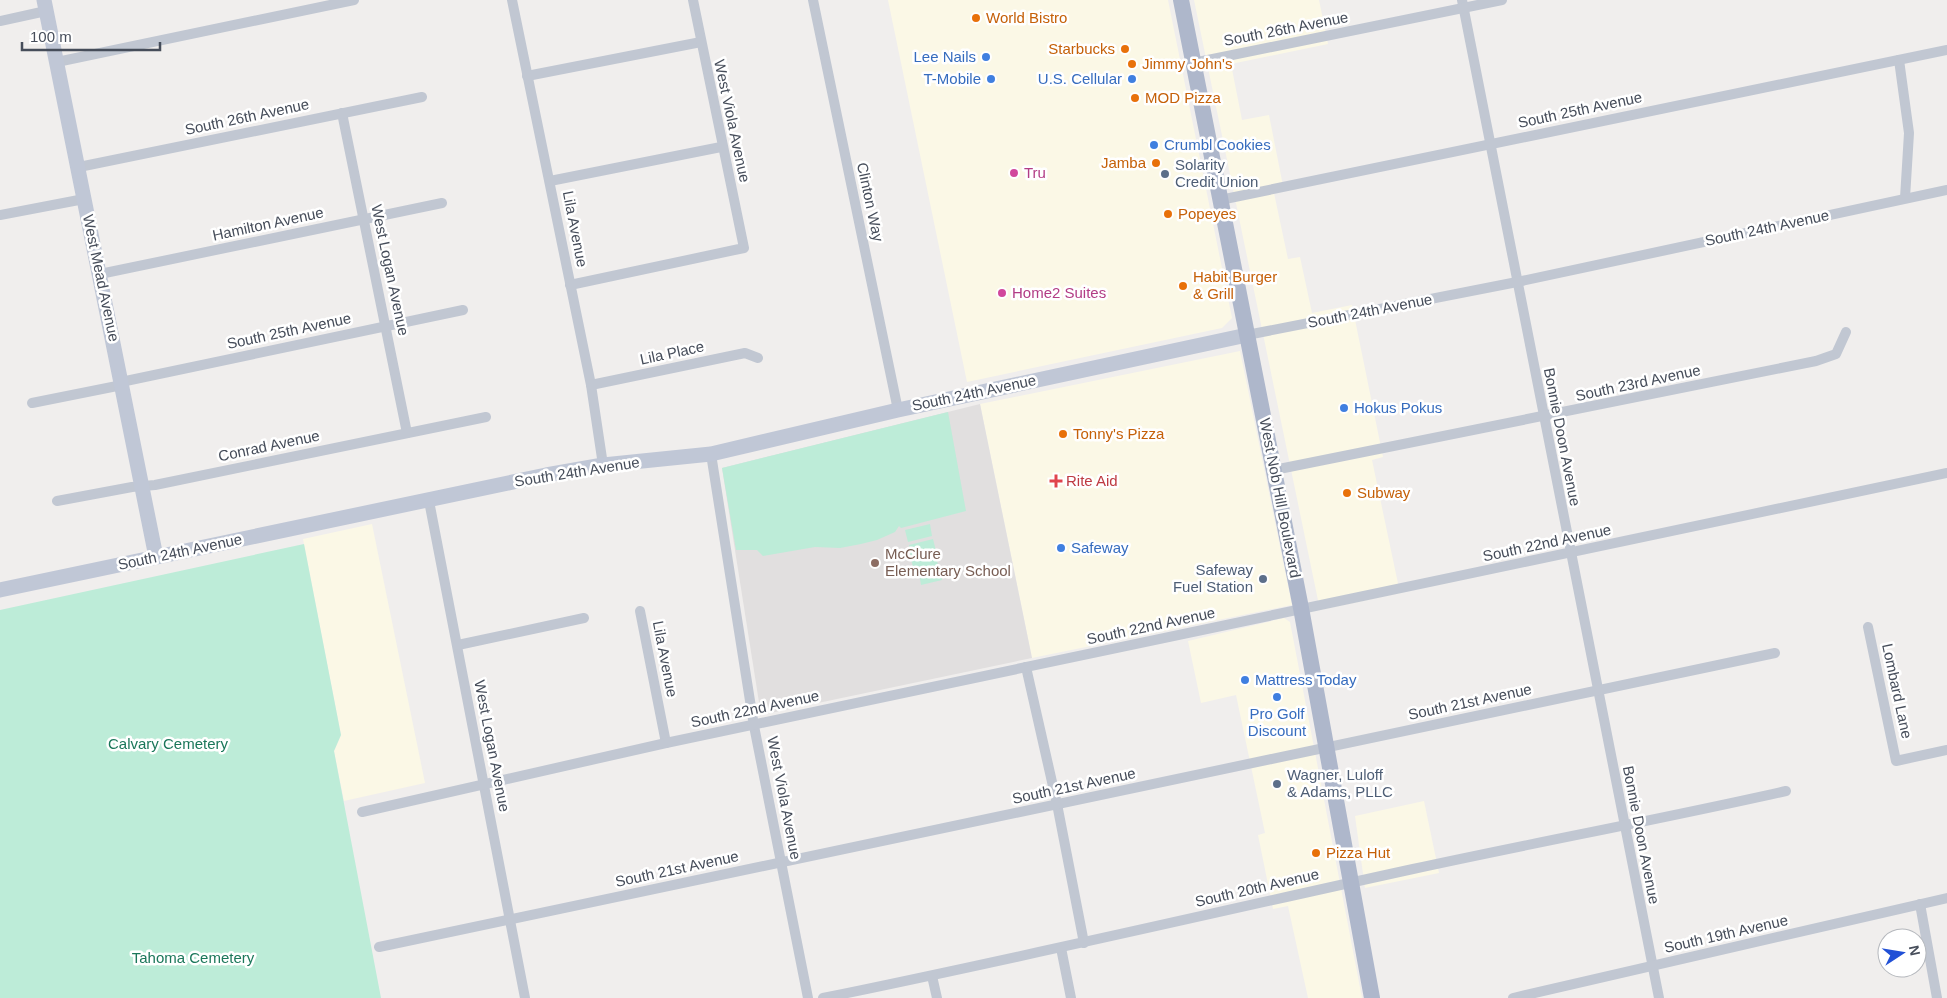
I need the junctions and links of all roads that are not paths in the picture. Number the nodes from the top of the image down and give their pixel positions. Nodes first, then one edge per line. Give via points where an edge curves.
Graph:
1 (354, 0) edge
2 (512, 0) edge
3 (693, 0) edge
4 (813, 0) edge
5 (1181, 0) edge
6 (1502, 0) edge
7 (1462, 4) edge
8 (45, 6) edge
9 (0, 21) edge
10 (701, 42) junction
11 (1947, 50) edge
12 (1899, 60) junction
13 (57, 62) junction
14 (1193, 63) junction
15 (528, 76) junction
16 (422, 96) dead end
17 (342, 113) junction
18 (1490, 144) junction
19 (721, 147) junction
20 (79, 167) junction
21 (550, 181) junction
22 (1947, 190) edge
23 (84, 198) junction
24 (1905, 198) junction
25 (1220, 200) junction
26 (442, 203) dead end
27 (0, 215) edge
28 (364, 219) junction
29 (100, 274) junction
30 (1516, 282) junction
31 (570, 285) junction
32 (462, 310) dead end
33 (386, 327) junction
34 (1846, 332) dead end
35 (1248, 335) junction
36 (758, 358) dead end
37 (122, 383) junction
38 (591, 385) junction
39 (32, 403) dead end
40 (898, 410) junction
41 (486, 417) dead end
42 (1543, 418) junction
43 (407, 433) junction
44 (711, 454) junction
45 (602, 465) junction
46 (1274, 470) junction
47 (1947, 473) edge
48 (143, 486) junction
49 (57, 501) dead end
50 (429, 501) junction
51 (1570, 554) junction
52 (156, 557) junction
53 (0, 590) edge
54 (1302, 608) junction
55 (640, 611) dead end
56 (584, 618) dead end
57 (1868, 627) dead end
58 (458, 645) junction
59 (1775, 653) dead end
60 (1026, 667) junction
61 (1597, 691) junction
62 (754, 726) junction
63 (666, 743) junction
64 (1328, 748) junction
65 (1947, 750) edge
66 (484, 785) junction
67 (1786, 791) dead end
68 (1057, 804) junction
69 (362, 812) dead end
70 (1624, 827) junction
71 (781, 863) junction
72 (1351, 883) junction
73 (1947, 898) edge
74 (1920, 904) junction
75 (510, 920) junction
76 (1084, 943) junction
77 (378, 948) dead end
78 (1061, 948) junction
79 (1653, 966) junction
80 (932, 976) junction
81 (525, 998) edge
82 (808, 998) edge
83 (823, 998) edge
84 (937, 998) edge
85 (1071, 998) edge
86 (1372, 998) edge
87 (1513, 998) edge
88 (1659, 998) edge
89 (1938, 998) edge

1 - 13 street
2 - 15 street, Lila Avenue
3 - 10 street, West Viola Avenue
4 - 40 street, Clinton Way
5 - 14 main road, West Nob Hill Boulevard
6 - 7 street, South 26th Avenue
7 - 14 street, South 26th Avenue
7 - 18 street, Bonnie Doon Avenue
8 - 9 street
8 - 13 street, West Mead Avenue
10 - 15 street
10 - 19 street, West Viola Avenue
11 - 12 street, South 25th Avenue
12 - 18 street, South 25th Avenue
12 - 24 street via 1909,132
13 - 20 street, West Mead Avenue
14 - 25 main road, West Nob Hill Boulevard
15 - 21 street, Lila Avenue
16 - 17 street, South 26th Avenue
17 - 20 street, South 26th Avenue
17 - 28 street, West Logan Avenue
18 - 25 street, South 25th Avenue
18 - 30 street, Bonnie Doon Avenue
19 - 21 street
19 - 31 street, West Viola Avenue via 744,248
20 - 23 street, West Mead Avenue
21 - 31 street, Lila Avenue
22 - 24 street, South 24th Avenue
23 - 27 street
23 - 29 street, West Mead Avenue
24 - 30 street, South 24th Avenue
25 - 35 main road, West Nob Hill Boulevard
26 - 28 street, Hamilton Avenue
28 - 29 street, Hamilton Avenue
28 - 33 street, West Logan Avenue
29 - 37 street, West Mead Avenue
30 - 35 street, South 24th Avenue
30 - 42 street, Bonnie Doon Avenue
31 - 38 street, Lila Avenue
32 - 33 street, South 25th Avenue
33 - 37 street, South 25th Avenue
33 - 43 street, West Logan Avenue
34 - 42 street, South 23rd Avenue via 1836,354 1816,361
35 - 40 street, South 24th Avenue
35 - 46 main road, West Nob Hill Boulevard
36 - 38 street, Lila Place via 745,353
37 - 39 street, South 25th Avenue
37 - 48 street, West Mead Avenue
38 - 45 street, Lila Avenue
40 - 44 street, South 24th Avenue
41 - 43 street, Conrad Avenue
42 - 46 street, South 23rd Avenue
42 - 51 street, Bonnie Doon Avenue
43 - 48 street, Conrad Avenue
44 - 45 street, South 24th Avenue
44 - 62 street, West Viola Avenue
45 - 50 street, South 24th Avenue
46 - 54 main road, West Nob Hill Boulevard
47 - 51 street, South 22nd Avenue
48 - 49 street, Conrad Avenue
48 - 52 street, West Mead Avenue
50 - 52 street, South 24th Avenue
50 - 58 street, West Logan Avenue
51 - 54 street, South 22nd Avenue
51 - 61 street, Bonnie Doon Avenue
52 - 53 street, South 24th Avenue
54 - 60 street, South 22nd Avenue
54 - 64 main road, West Nob Hill Boulevard
55 - 63 street, Lila Avenue
56 - 58 street
57 - 65 street, Lombard Lane via 1896,761
58 - 66 street, West Logan Avenue
59 - 61 street, South 21st Avenue
60 - 62 street, South 22nd Avenue
60 - 68 street
61 - 64 street, South 21st Avenue
61 - 70 street, Bonnie Doon Avenue
62 - 63 street, South 22nd Avenue
62 - 71 street, West Viola Avenue
63 - 66 street, South 22nd Avenue
64 - 68 street, South 21st Avenue
64 - 72 main road, West Nob Hill Boulevard
66 - 69 street, South 22nd Avenue
66 - 75 street, West Logan Avenue
67 - 70 street, South 20th Avenue
68 - 71 street, South 21st Avenue
68 - 76 street
70 - 72 street, South 20th Avenue
70 - 79 street, Bonnie Doon Avenue
71 - 75 street, South 21st Avenue
71 - 82 street, West Viola Avenue
72 - 76 street, South 20th Avenue
72 - 86 main road, West Nob Hill Boulevard
73 - 74 street, South 19th Avenue
74 - 79 street, South 19th Avenue
74 - 89 street
75 - 77 street, South 21st Avenue
75 - 81 street, West Logan Avenue
76 - 78 street, South 20th Avenue
78 - 80 street, South 20th Avenue
78 - 85 street
79 - 87 street, South 19th Avenue
79 - 88 street, Bonnie Doon Avenue
80 - 83 street, South 20th Avenue
80 - 84 street

